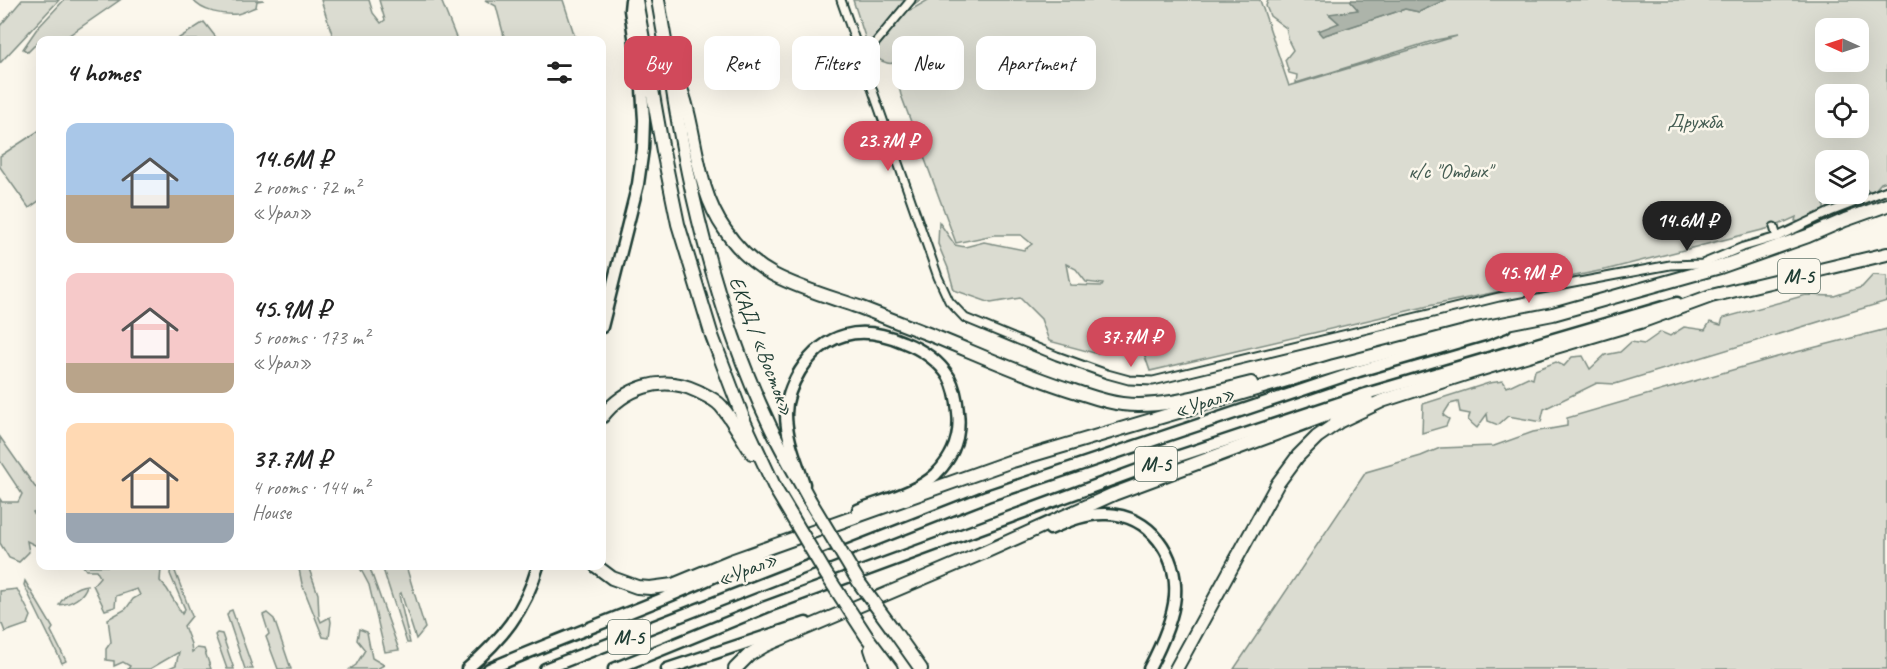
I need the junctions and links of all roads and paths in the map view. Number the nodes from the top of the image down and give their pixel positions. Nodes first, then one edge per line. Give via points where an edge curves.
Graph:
1 (631, 0) edge
2 (636, 0) edge
3 (658, 0) edge
4 (841, 0) edge
5 (911, 0) edge
6 (664, 36) edge
7 (854, 36) edge
8 (880, 37) edge
9 (673, 90) edge
10 (681, 90) edge
11 (873, 90) edge
12 (1887, 190) edge
13 (1887, 205) edge
14 (1774, 227) dead end
15 (1777, 237) junction
16 (1887, 254) edge
17 (1711, 296) junction
18 (606, 311) edge
19 (1522, 321) junction
20 (1334, 366) junction
21 (1475, 371) junction
22 (606, 412) edge
23 (774, 486) junction
24 (809, 499) junction
25 (811, 533) junction
26 (779, 546) junction
27 (985, 552) junction
28 (536, 570) edge
29 (601, 570) edge
30 (854, 607) junction
31 (867, 637) junction
32 (899, 640) junction
33 (466, 669) edge
34 (489, 669) edge
35 (545, 669) edge
36 (614, 669) edge
37 (667, 669) edge
38 (735, 669) edge
39 (880, 669) edge
40 (891, 669) edge
41 (921, 669) edge
42 (928, 669) edge
43 (1149, 669) edge
44 (1176, 669) edge

1 - 18 main road via 642,89 643,149
2 - 23 highway, ЕКАД / «Восток» via 678,224 712,336
3 - 6 highway, ЕКАД / «Восток»
4 - 7 street
5 - 8 street
9 - 24 highway, ЕКАД / «Восток» via 700,226 724,308 770,426
10 - 20 highway via 704,186 724,229 756,264 799,287 1059,386 1123,404 1178,401
11 - 15 street via 938,277 949,301 964,318 1129,380 1153,381 1499,297 1670,265 1702,264
12 - 15 street
13 - 19 highway, «Урал» / М-5 via 1720,267
14 - 15 street
16 - 17 highway, «Урал» / М-5
17 - 21 highway via 1640,322
17 - 36 main road, «Урал» / М-5 via 1366,394 1149,466 766,607
19 - 20 highway
19 - 35 main road, «Урал» / М-5 via 1359,371 987,496
20 - 25 highway via 1009,462
21 - 27 highway via 1378,396 1279,432 1114,494
21 - 44 highway via 1382,401 1317,437 1278,483
22 - 23 highway via 641,387 659,383 688,387 720,404
23 - 31 highway, ЕКАД / «Восток», bridge
24 - 25 main road via 789,438 786,412 795,379 815,351 840,336 877,333 913,346 940,365 955,392 960,424 947,461 919,486 841,516
24 - 32 highway, ЕКАД / «Восток», bridge
25 - 26 highway
26 - 29 highway via 673,585 637,587
26 - 34 main road via 726,572
27 - 30 highway
27 - 43 main road via 1082,517 1123,516 1149,529 1171,560 1176,583 1172,614
28 - 33 main road via 514,619 501,637
30 - 37 main road
30 - 38 highway via 764,646
31 - 39 highway
31 - 40 highway, ЕКАД / «Восток»
32 - 41 highway, ЕКАД / «Восток»
32 - 42 main road

